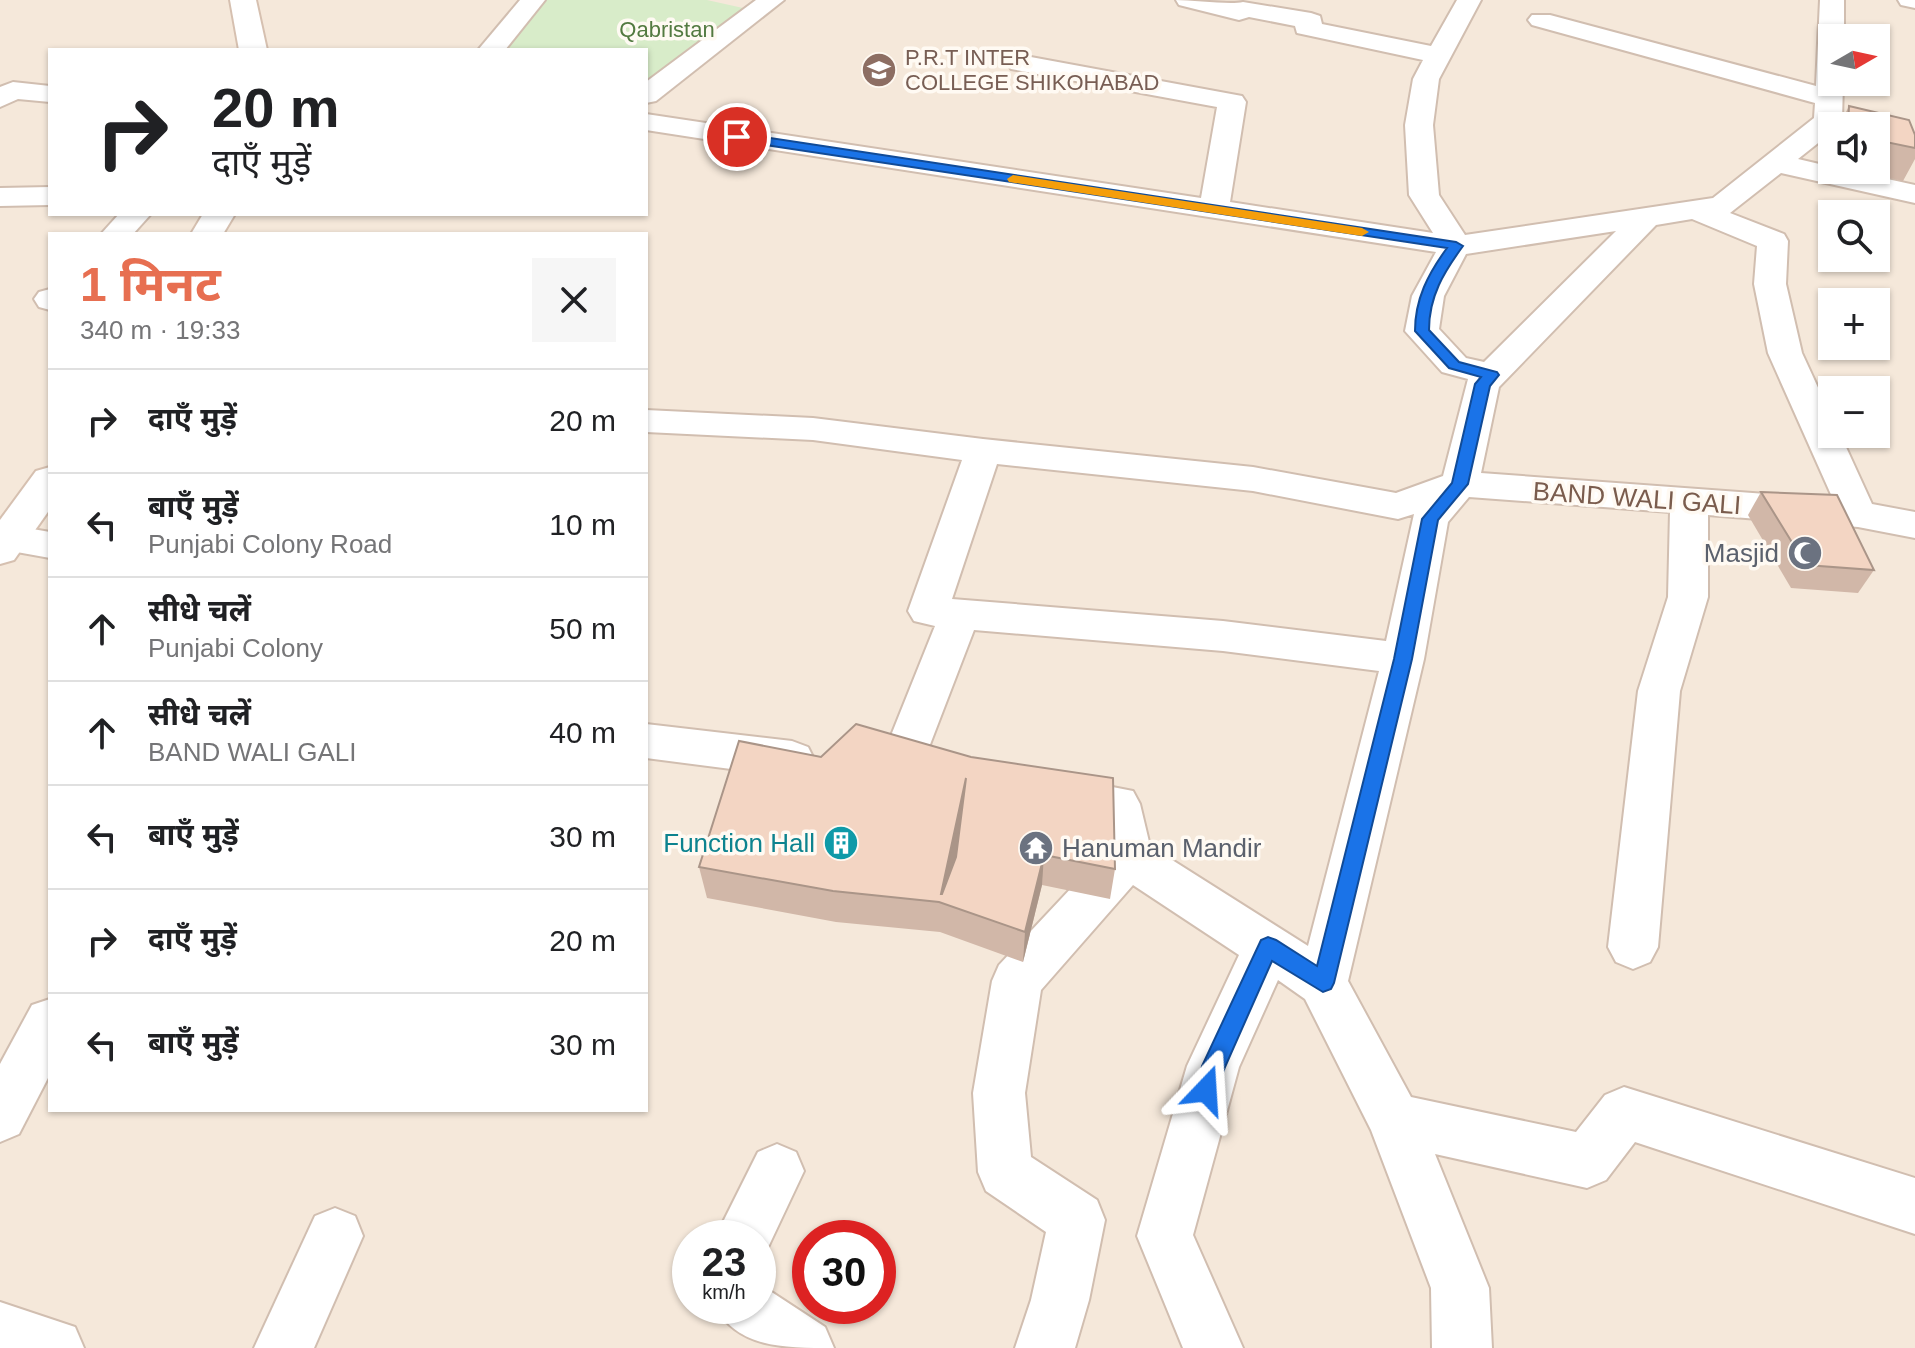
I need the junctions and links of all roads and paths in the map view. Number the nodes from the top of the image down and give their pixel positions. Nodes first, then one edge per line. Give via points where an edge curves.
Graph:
1 (243, 0) edge
2 (533, 0) edge
3 (772, 0) edge
4 (1188, 0) edge
5 (1329, 0) edge
6 (1469, 0) edge
7 (1832, 0) edge
8 (1541, 20) dead end
9 (1311, 21) junction
10 (253, 48) edge
11 (493, 48) edge
12 (1439, 55) junction
13 (1020, 63) dead end
14 (4, 93) edge
15 (648, 93) edge
16 (48, 94) edge
17 (1829, 98) junction
18 (648, 122) edge
19 (1775, 163) junction
20 (1915, 194) edge
21 (48, 196) edge
22 (0, 197) edge
23 (1214, 209) junction
24 (1695, 210) junction
25 (134, 216) edge
26 (1647, 217) junction
27 (118, 232) edge
28 (1456, 246) junction
29 (1487, 380) junction
30 (648, 421) edge
31 (983, 451) junction
32 (48, 483) edge
33 (1460, 484) junction
34 (1689, 501) junction
35 (1858, 514) junction
36 (1915, 525) edge
37 (4, 544) edge
38 (48, 545) edge
39 (960, 614) junction
40 (1403, 659) junction
41 (648, 741) edge
42 (863, 765) junction
43 (946, 776) edge
44 (1023, 789) edge
45 (1129, 857) junction
46 (1268, 947) junction
47 (1633, 947) dead end
48 (1323, 983) junction
49 (48, 1026) edge
50 (0, 1116) edge
51 (1394, 1119) junction
52 (777, 1171) dead end
53 (1915, 1206) edge
54 (752, 1220) edge
55 (335, 1236) dead end
56 (770, 1324) edge
57 (0, 1331) edge
58 (54, 1348) edge
59 (284, 1348) edge
60 (804, 1348) edge
61 (1045, 1348) edge
62 (1213, 1348) edge
63 (1462, 1348) edge

1 - 10 main road
2 - 11 street
3 - 15 street
4 - 9 street via 1239,13 1243,9
5 - 9 street
6 - 12 street
7 - 17 street
8 - 17 street
9 - 12 street via 1306,28
12 - 28 street via 1426,79 1419,125 1424,195
13 - 23 street via 1232,102
14 - 16 street
17 - 19 street via 1828,121
18 - 23 street
19 - 20 street
19 - 24 street via 1722,206
21 - 22 street
23 - 28 street
24 - 26 street
24 - 35 street via 1773,241 1770,284 1785,353
25 - 27 street
26 - 28 street
26 - 29 street
28 - 29 street via 1434,275 1422,331 1454,365
29 - 33 street
30 - 31 street via 813,429
31 - 33 street via 1253,479 1398,506
31 - 39 street via 928,611
32 - 37 main road
33 - 34 street, BAND WALI GALI
33 - 40 street via 1430,519
34 - 35 street, BAND WALI GALI
34 - 47 street via 1688,597 1659,691
35 - 36 street, BAND WALI GALI
37 - 38 street
39 - 40 street via 1223,636
39 - 42 street
40 - 48 street
41 - 42 street
42 - 43 street
44 - 45 street via 1117,804
45 - 46 street
45 - 61 street via 1017,981 999,1093 1005,1172 1077,1220
46 - 48 street
46 - 62 street via 1213,1066 1165,1236
48 - 51 street
49 - 50 street
51 - 53 street via 1587,1161 1624,1113
51 - 63 street via 1460,1288
52 - 54 street
55 - 59 street
56 - 60 street
57 - 58 street

